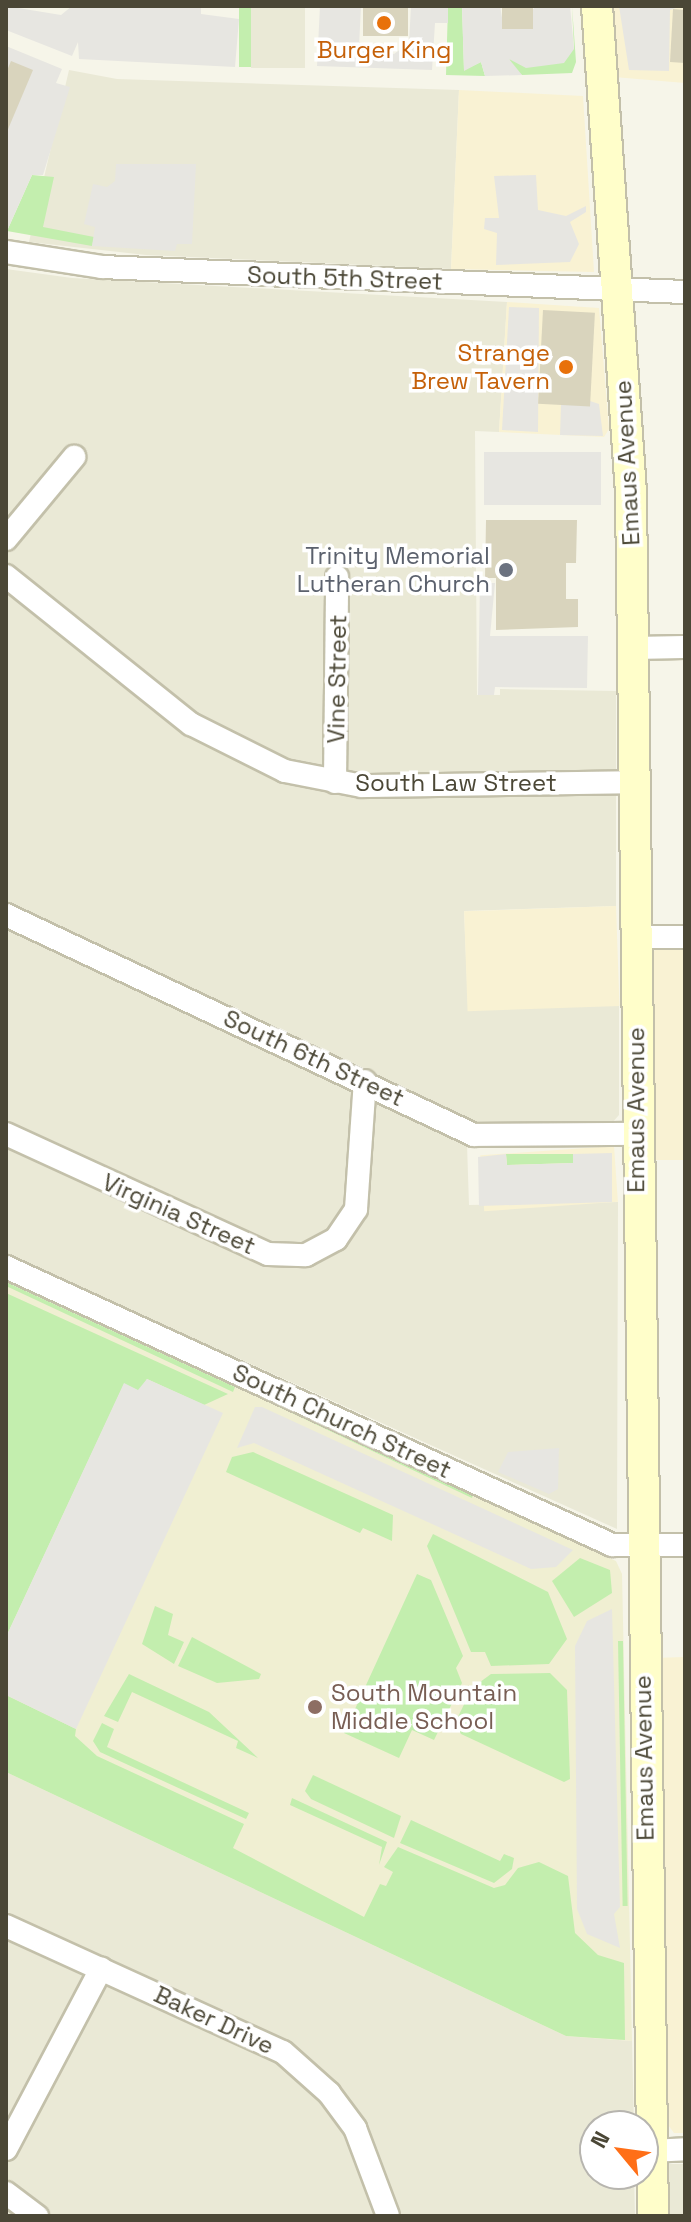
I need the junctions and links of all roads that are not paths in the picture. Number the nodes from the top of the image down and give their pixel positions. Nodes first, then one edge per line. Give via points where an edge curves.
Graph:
1 (597, 6) edge
2 (6, 252) edge
3 (616, 290) junction
4 (685, 292) edge
5 (74, 457) dead end
6 (6, 539) edge
7 (6, 576) edge
8 (337, 577) dead end
9 (685, 647) edge
10 (633, 648) junction
11 (335, 782) junction
12 (636, 782) junction
13 (6, 915) edge
14 (636, 937) junction
15 (685, 937) edge
16 (365, 1081) junction
17 (6, 1134) edge
18 (636, 1134) junction
19 (6, 1267) edge
20 (640, 1544) junction
21 (685, 1545) edge
22 (6, 1926) edge
23 (101, 1969) junction
24 (650, 2110) edge
25 (6, 2149) edge
26 (685, 2149) edge
27 (659, 2151) edge
28 (652, 2190) edge
29 (6, 2193) edge
30 (37, 2216) edge
31 (388, 2216) edge
32 (653, 2216) edge

1 - 3 main road, Emaus Avenue
2 - 3 street, South 5th Street via 102,267
3 - 4 street, South 5th Street
3 - 10 main road, Emaus Avenue via 631,495
5 - 6 street
7 - 11 street, South Law Street via 221,743 285,771
8 - 11 street, Vine Street
9 - 10 street
10 - 12 main road, Emaus Avenue
11 - 12 street, South Law Street
12 - 14 main road, Emaus Avenue
13 - 16 street, South 6th Street
14 - 15 street
14 - 18 main road, Emaus Avenue
16 - 17 street, Virginia Street via 356,1209 336,1239 306,1255 268,1254
16 - 18 street, South 6th Street via 474,1135
18 - 20 main road, Emaus Avenue
19 - 20 street, South Church Street via 598,1538
20 - 21 street, South Church Street
20 - 24 main road, Emaus Avenue
22 - 23 street, Baker Drive
23 - 25 street
23 - 31 street, Baker Drive via 253,2034 310,2074 361,2139
26 - 27 street
28 - 32 main road, Emaus Avenue
29 - 30 street

